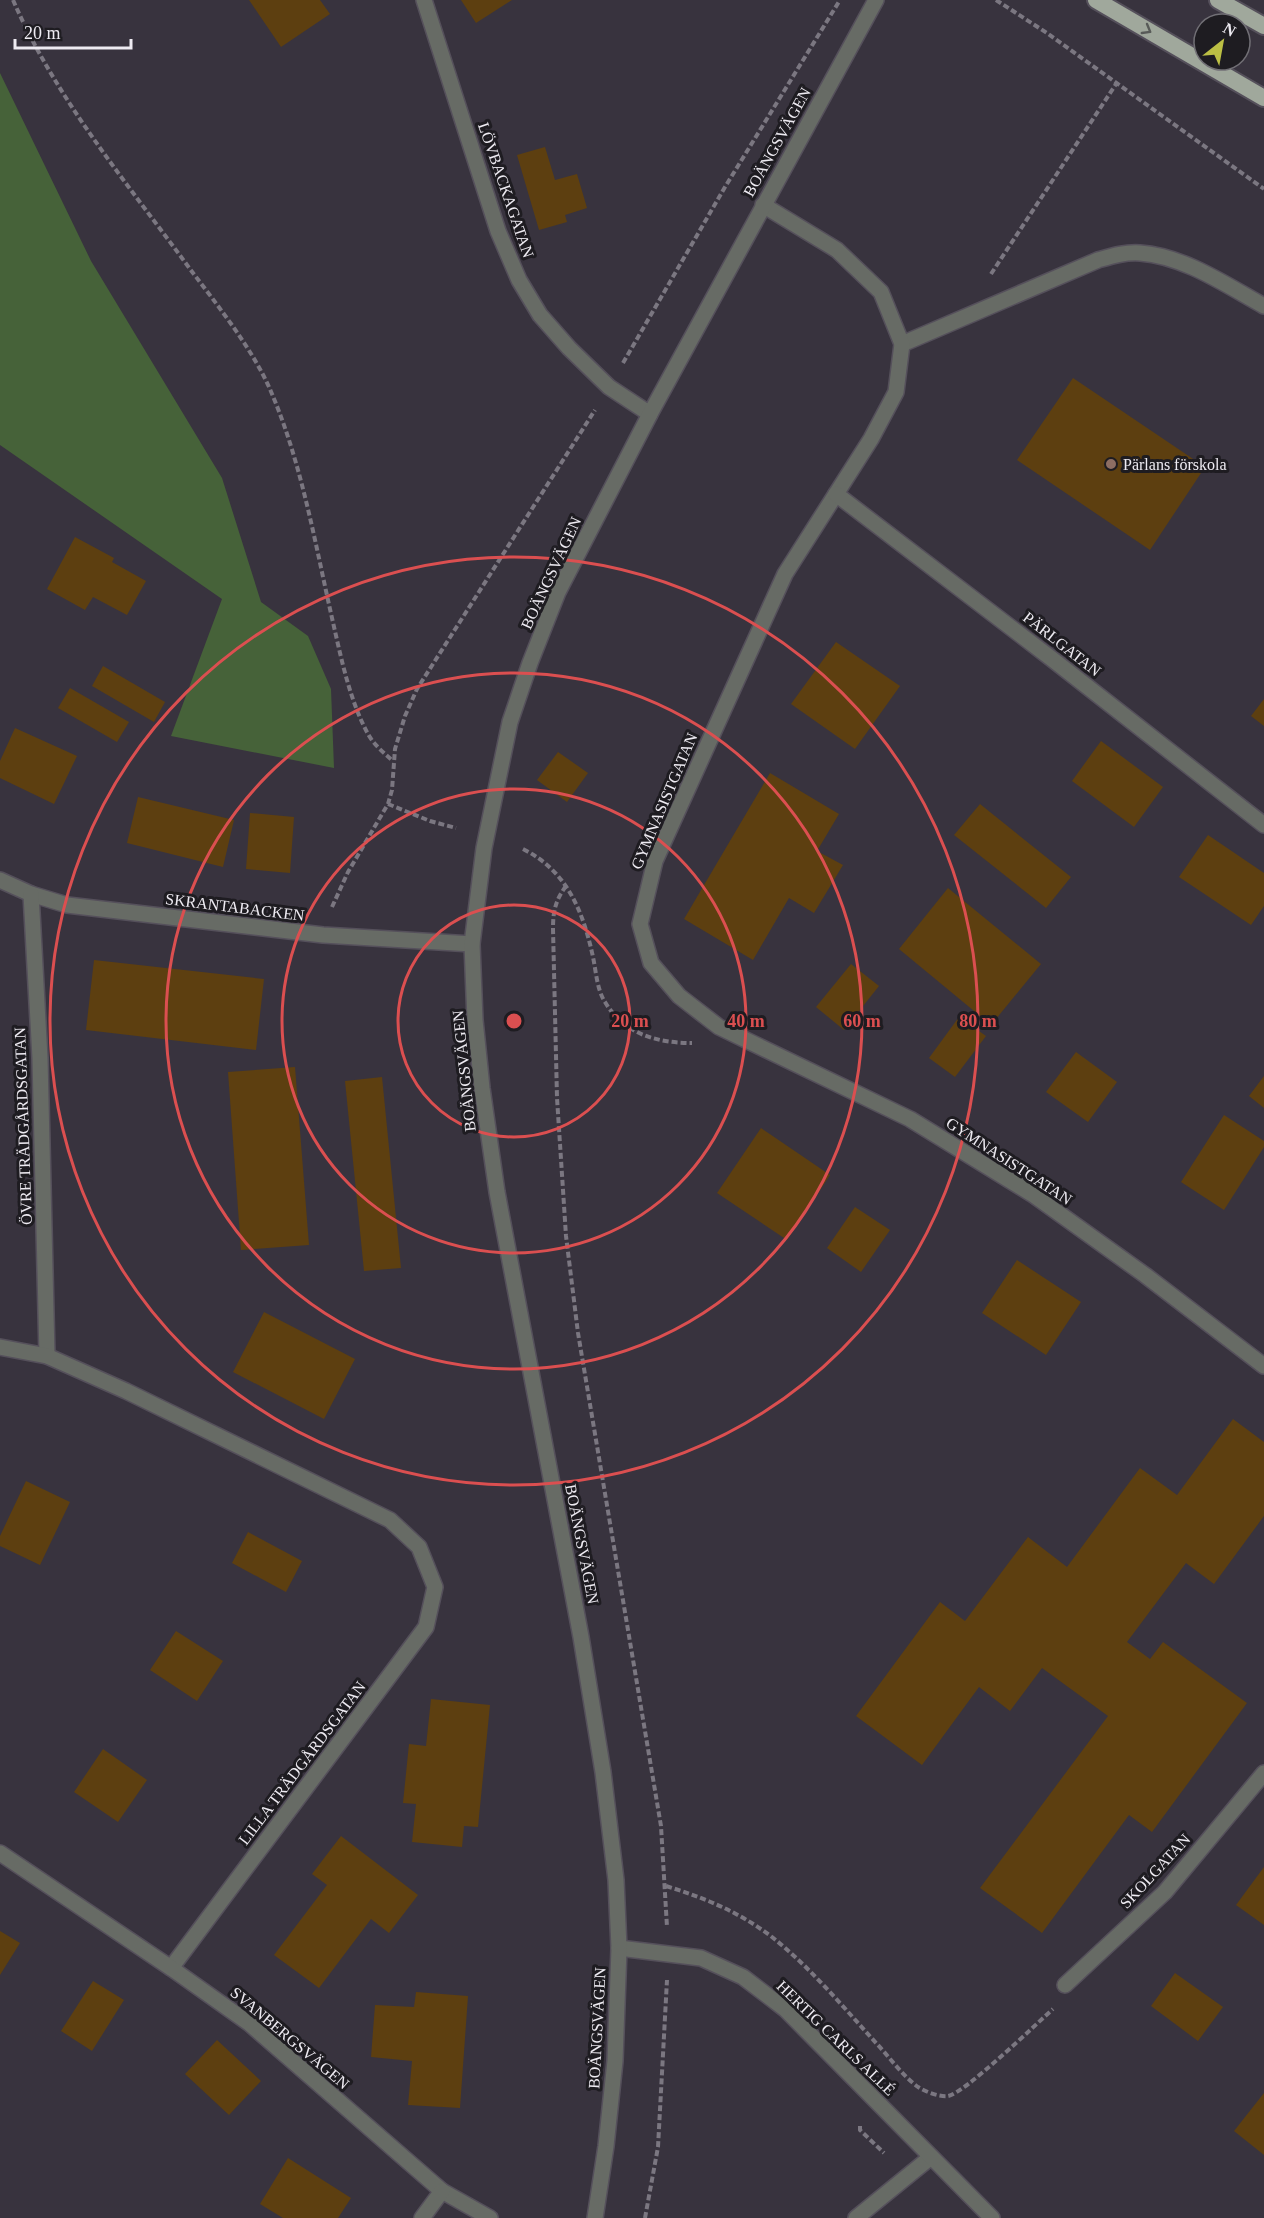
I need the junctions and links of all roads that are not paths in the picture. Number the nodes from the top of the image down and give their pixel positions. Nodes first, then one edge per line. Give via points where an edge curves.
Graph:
1 (424, 0) edge
2 (876, 0) edge
3 (1096, 0) edge
4 (1218, 0) edge
5 (1264, 26) edge
6 (1264, 98) edge
7 (763, 205) junction
8 (1264, 306) edge
9 (902, 344) junction
10 (650, 414) junction
11 (836, 494) junction
12 (1264, 825) edge
13 (0, 880) edge
14 (31, 894) junction
15 (472, 944) junction
16 (0, 1347) edge
17 (46, 1356) junction
18 (1264, 1366) edge
19 (1264, 1773) edge
20 (0, 1854) edge
21 (620, 1948) junction
22 (171, 1968) junction
23 (1065, 1985) road end
24 (931, 2157) junction
25 (442, 2191) junction
26 (423, 2218) edge
27 (490, 2218) edge
28 (595, 2218) edge
29 (856, 2218) edge
30 (992, 2218) edge

1 - 10 street, LÖVBACKAGATAN via 498,231 519,280 540,315 569,348 609,387
2 - 7 street, BOÄNGSVÄGEN
3 -> 6 highway
4 - 5 highway
7 - 9 street, GYMNASISTGATAN via 837,250 881,292
7 - 10 street, BOÄNGSVÄGEN
8 - 9 street via 1188,266 1156,255 1120,254
9 - 11 street, GYMNASISTGATAN via 896,392
10 - 15 street, BOÄNGSVÄGEN via 558,592 513,712 483,848
11 - 12 street, PÄRLGATAN
11 - 18 street, GYMNASISTGATAN via 785,574 655,861 640,924 651,963 679,996 719,1027 910,1119 1032,1194
13 - 14 street, SKRANTABACKEN
14 - 15 street, SKRANTABACKEN via 67,905 322,935
14 - 17 street, ÖVRE TRÄDGÅRDSGATAN via 40,1058
15 - 21 street, BOÄNGSVÄGEN via 475,1020 497,1192 603,1772
16 - 17 street
17 - 22 street, LILLA TRÄDGÅRDSGATAN via 126,1390 390,1520 419,1547 435,1587 426,1627
19 - 23 street, SKOLGATAN via 1165,1892
20 - 22 street, SVANBERGSVÄGEN
21 - 24 street, HERTIG CARLS ALLÉ via 701,1958 744,1977 785,2009
21 - 28 street, BOÄNGSVÄGEN via 615,2061
22 - 25 street, SVANBERGSVÄGEN via 250,2024
24 - 29 street
24 - 30 street, HERTIG CARLS ALLÉ
25 - 26 street
25 - 27 street, SVANBERGSVÄGEN

